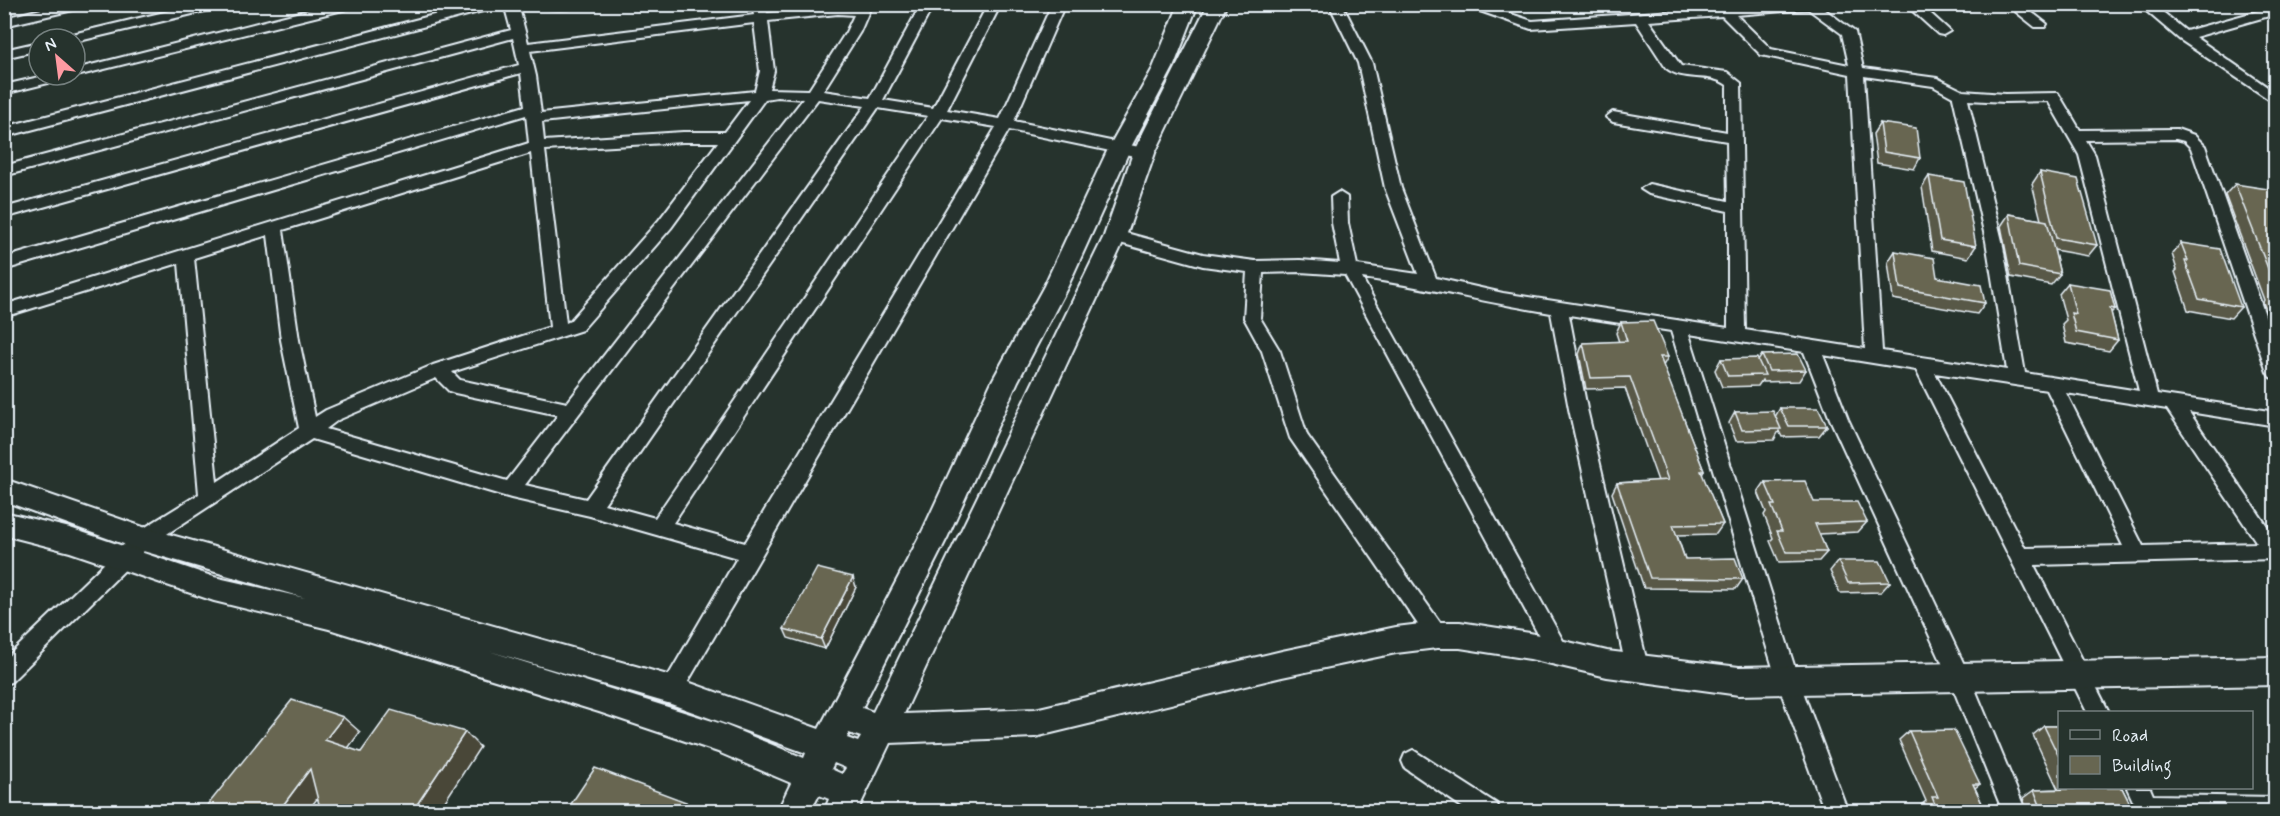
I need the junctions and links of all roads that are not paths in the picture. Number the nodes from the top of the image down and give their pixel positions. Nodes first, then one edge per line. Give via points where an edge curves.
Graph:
1 (81, 4) edge
2 (217, 4) edge
3 (350, 4) edge
4 (493, 4) edge
5 (511, 4) edge
6 (543, 4) edge
7 (576, 4) edge
8 (928, 4) edge
9 (994, 4) edge
10 (1059, 4) edge
11 (1189, 4) edge
12 (1218, 4) edge
13 (1335, 4) edge
14 (1466, 4) edge
15 (1519, 4) edge
16 (1911, 4) edge
17 (2012, 4) edge
18 (2144, 4) edge
19 (1817, 5) edge
20 (865, 8) edge
21 (1722, 9) edge
22 (2276, 10) edge
23 (759, 11) edge
24 (1641, 19) junction
25 (4, 22) edge
26 (2040, 24) dead end
27 (1531, 25) junction
28 (1943, 31) dead end
29 (518, 32) junction
30 (87, 35) edge
31 (2184, 36) junction
32 (522, 48) junction
33 (27, 49) edge
34 (4, 54) edge
35 (526, 67) junction
36 (87, 70) edge
37 (1857, 71) junction
38 (27, 84) edge
39 (2276, 87) edge
40 (4, 90) edge
41 (2260, 90) junction
42 (761, 94) junction
43 (814, 94) junction
44 (1960, 95) junction
45 (2276, 100) edge
46 (874, 103) junction
47 (533, 113) junction
48 (938, 113) junction
49 (1613, 117) dead end
50 (1005, 124) junction
51 (4, 132) edge
52 (2076, 135) junction
53 (730, 137) junction
54 (1736, 138) junction
55 (536, 147) junction
56 (1120, 147) junction
57 (1144, 153) junction
58 (4, 171) edge
59 (1649, 189) dead end
60 (1339, 197) dead end
61 (1737, 208) junction
62 (4, 213) edge
63 (274, 227) junction
64 (1115, 236) junction
65 (186, 255) junction
66 (4, 264) edge
67 (1255, 267) junction
68 (1350, 270) junction
69 (1429, 282) junction
70 (1559, 308) junction
71 (4, 311) edge
72 (1678, 326) junction
73 (559, 331) junction
74 (1737, 336) junction
75 (1811, 347) junction
76 (1874, 357) junction
77 (1922, 365) junction
78 (439, 370) junction
79 (2276, 372) edge
80 (2017, 380) junction
81 (2053, 385) junction
82 (2150, 400) junction
83 (2173, 404) junction
84 (570, 411) junction
85 (2276, 418) edge
86 (309, 431) junction
87 (4, 490) edge
88 (511, 490) junction
89 (209, 497) junction
90 (590, 508) junction
91 (4, 523) edge
92 (660, 527) junction
93 (133, 548) junction
94 (2275, 551) edge
95 (750, 554) junction
96 (2137, 554) junction
97 (2019, 557) junction
98 (1437, 635) junction
99 (1559, 653) junction
100 (1637, 667) junction
101 (2276, 671) edge
102 (4, 675) edge
103 (2078, 675) junction
104 (1959, 677) junction
105 (1788, 681) junction
106 (671, 690) junction
107 (2097, 711) edge
108 (840, 716) junction
109 (881, 729) junction
110 (826, 746) junction
111 (866, 760) junction
112 (1413, 760) dead end
113 (801, 796) edge
114 (2145, 802) edge
115 (843, 806) edge
116 (2276, 808) edge
117 (1489, 812) edge
118 (1837, 812) edge
119 (2015, 812) edge

1 - 25 street
2 - 30 street
3 - 36 street
4 - 51 street
5 - 29 street
6 - 7 street
8 - 46 street
9 - 48 street
10 - 50 street
11 - 56 street via 1162,68
12 - 57 street
13 - 69 street via 1365,63 1393,188
14 - 27 street
15 - 27 street
16 - 28 street
17 - 26 street
18 - 31 street
19 - 21 street
19 - 37 street via 1848,32
20 - 23 street
20 - 43 street
21 - 24 street
21 - 37 street via 1766,52
22 - 31 street
23 - 32 street
23 - 42 street via 767,71
24 - 27 street
24 - 54 street via 1677,70 1722,75 1734,83
29 - 32 street
29 - 58 street
31 - 41 street
32 - 35 street
33 - 34 street
35 - 47 street
35 - 62 street
37 - 44 street via 1937,81
37 - 76 street
38 - 40 street
39 - 41 street
41 - 45 street
42 - 43 street
42 - 47 street
42 - 53 street
43 - 46 street
43 - 84 street
44 - 52 street via 2053,96
44 - 80 street via 1994,241
46 - 48 street
46 - 90 street
47 - 55 street
47 - 66 street
48 - 50 street
48 - 92 street
49 - 54 street
50 - 56 street
50 - 95 street
52 - 79 street via 2177,134 2198,146
52 - 82 street via 2087,154
53 - 55 street
53 - 73 street via 665,224 576,326
54 - 61 street
55 - 63 street
55 - 73 street
56 - 57 street
56 - 108 street via 934,536
57 - 64 street
59 - 61 street
60 - 68 street
61 - 74 street
63 - 65 street
63 - 86 street via 290,340
64 - 67 street via 1203,260
64 - 109 street
65 - 71 street
65 - 89 street
67 - 68 street
67 - 98 street via 1252,318 1271,351 1299,438
68 - 69 street
68 - 99 street
69 - 70 street
70 - 72 street
70 - 100 street
72 - 74 street
72 - 105 street
73 - 78 street
74 - 75 street
75 - 76 street
75 - 104 street via 1839,419
76 - 77 street
77 - 80 street
77 - 97 street
78 - 84 street via 455,386
78 - 86 street via 332,416
80 - 81 street
81 - 82 street
81 - 96 street
82 - 83 street
83 - 85 street
83 - 94 street
84 - 88 street
86 - 88 street
86 - 89 street
87 - 93 street
88 - 90 street
89 - 93 street
90 - 92 street
91 - 93 street via 70,540
92 - 95 street
93 - 102 street
93 - 106 street
93 - 113 street via 214,589 329,616 722,739
94 - 96 street
95 - 106 street
96 - 97 street
97 - 103 street
98 - 99 street via 1460,635
98 - 109 street via 1282,664 1035,723
99 - 100 street
100 - 105 street via 1739,681
101 - 103 street
103 - 104 street
103 - 107 street
104 - 105 street
104 - 119 street
105 - 118 street
106 - 110 street
108 - 109 street
108 - 110 street
109 - 111 street
110 - 111 street
110 - 113 street
111 - 115 street
112 - 117 street
113 - 115 street
114 - 116 street

